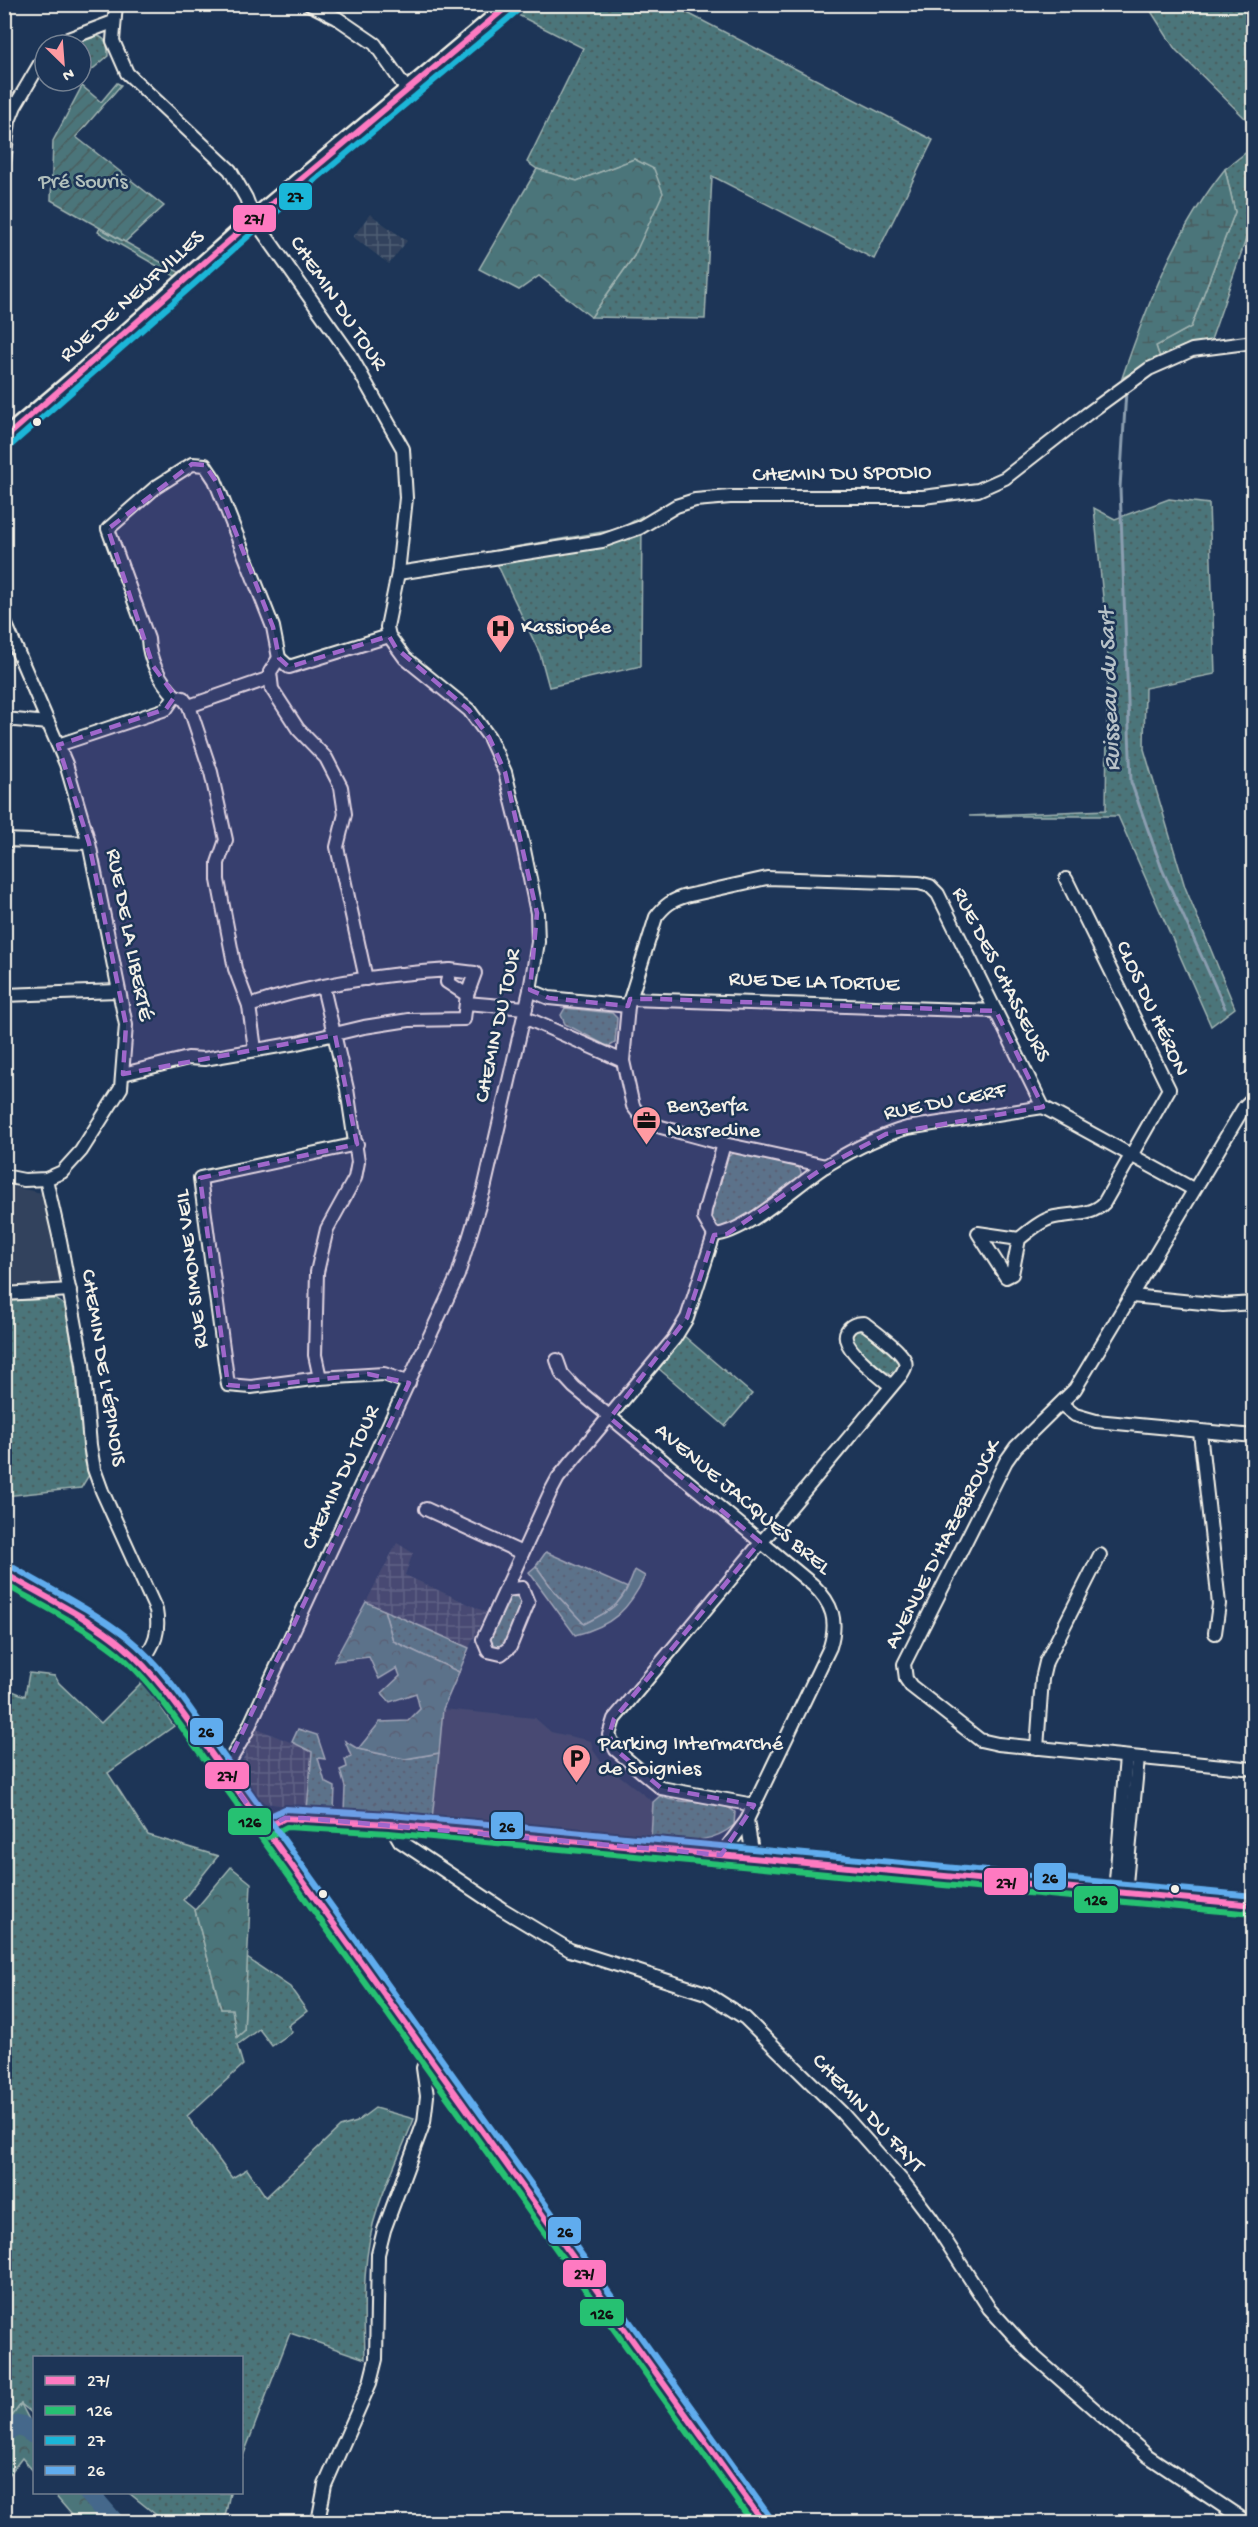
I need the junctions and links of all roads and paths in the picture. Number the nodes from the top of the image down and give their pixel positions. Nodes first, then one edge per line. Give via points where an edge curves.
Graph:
1 (116, 4) edge
2 (309, 4) edge
3 (511, 4) edge
4 (113, 22) junction
5 (84, 33) edge
6 (33, 75) edge
7 (407, 90) junction
8 (7, 120) edge
9 (4, 162) edge
10 (254, 219) junction
11 (1254, 342) edge
12 (4, 439) edge
13 (398, 573) junction
14 (4, 620) edge
15 (389, 636) junction
16 (279, 658) junction
17 (270, 678) junction
18 (182, 700) junction
19 (4, 719) edge
20 (48, 723) junction
21 (58, 745) junction
22 (4, 840) edge
23 (89, 843) junction
24 (1066, 879) dead end
25 (450, 970) junction
26 (366, 979) junction
27 (323, 987) junction
28 (530, 990) junction
29 (118, 991) junction
30 (4, 995) edge
31 (466, 999) junction
32 (629, 1003) junction
33 (249, 1006) junction
34 (996, 1011) junction
35 (525, 1013) junction
36 (335, 1035) junction
37 (255, 1049) junction
38 (623, 1061) junction
39 (123, 1074) junction
40 (1254, 1097) edge
41 (1043, 1107) junction
42 (357, 1144) junction
43 (724, 1144) junction
44 (1131, 1155) junction
45 (826, 1166) junction
46 (4, 1176) edge
47 (46, 1179) junction
48 (1193, 1189) junction
49 (714, 1235) junction
50 (1019, 1239) dead end
51 (70, 1290) junction
52 (4, 1294) edge
53 (1132, 1296) junction
54 (1254, 1304) edge
55 (557, 1360) dead end
56 (320, 1378) junction
57 (409, 1383) junction
58 (891, 1386) junction
59 (1061, 1404) junction
60 (610, 1418) junction
61 (1200, 1432) junction
62 (1254, 1436) edge
63 (426, 1509) dead end
64 (760, 1542) junction
65 (522, 1553) junction
66 (1100, 1556) dead end
67 (4, 1573) edge
68 (505, 1590) junction
69 (1215, 1633) dead end
70 (142, 1662) junction
71 (1037, 1748) junction
72 (1132, 1758) junction
73 (1254, 1769) edge
74 (224, 1770) junction
75 (754, 1805) junction
76 (747, 1820) junction
77 (390, 1824) junction
78 (264, 1829) junction
79 (721, 1855) junction
80 (753, 1857) junction
81 (1120, 1893) junction
82 (1254, 1905) edge
83 (428, 2058) junction
84 (318, 2523) edge
85 (762, 2523) edge
86 (1247, 2523) edge

1 - 4 street, CHEMIN DU TOUR
2 - 7 street via 375,45
3 - 7 main road, RUE DE NEUFVILLES
4 - 5 street
4 - 10 street, CHEMIN DU TOUR via 113,41 127,73 230,170
6 - 8 street
7 - 10 main road, RUE DE NEUFVILLES
8 - 9 street
10 - 12 main road, RUE DE NEUFVILLES
10 - 13 street, CHEMIN DU TOUR via 349,353 403,449 406,498
11 - 13 street, CHEMIN DU SPODIO via 1192,350 1149,369 1005,478 978,490 923,497 695,500 602,541
13 - 15 street, CHEMIN DU TOUR via 388,615
14 - 20 street, RUE DE LA LIBERTÉ
15 - 16 street via 289,667
15 - 28 street, CHEMIN DU TOUR via 405,658 469,710 489,737 505,772 537,913 538,942
16 - 17 street
16 - 18 street via 273,627 215,480 205,465 192,464 156,487 108,529 148,639 153,666 164,685
17 - 18 street
17 - 26 street via 298,729 326,758 341,788 345,814 338,847
18 - 21 street via 166,709
18 - 33 street via 211,772 226,840 218,862 218,880 235,969
19 - 20 street
20 - 21 street, RUE DE LA LIBERTÉ
21 - 23 street, RUE DE LA LIBERTÉ
22 - 23 street
23 - 29 street, RUE DE LA LIBERTÉ
24 - 44 street, CLOS DU HÉRON via 1169,1089
25 - 26 street via 403,972
25 - 31 street via 447,982
25 - 31 street via 475,973
26 - 27 street
27 - 33 street
27 - 36 street
28 - 32 street, RUE DE LA TORTUE via 549,998
28 - 35 street, CHEMIN DU TOUR
29 - 30 street
29 - 39 street, RUE DE LA LIBERTÉ via 126,1026
31 - 35 street
31 - 36 street via 464,1019 409,1020
32 - 34 street, RUE DE LA TORTUE
32 - 34 street, RUE DES CHASSEURS via 656,917 673,900 766,878 862,880 930,886 938,894
32 - 38 street
33 - 37 street
34 - 41 street, RUE DES CHASSEURS
35 - 38 street
35 - 57 street, CHEMIN DU TOUR via 471,1238
36 - 37 street
36 - 42 street
37 - 39 street via 204,1059 188,1058
38 - 43 street via 633,1106 642,1118
39 - 47 street, RUE DE LA LIBERTÉ via 121,1088 81,1151 62,1172
40 - 48 street, AVENUE D'HAZEBROUCK
41 - 44 street
41 - 45 street, RUE DU CERF via 907,1128 867,1143
42 - 56 street via 355,1178 327,1230 317,1272 315,1355
42 - 56 street, RUE SIMONE VEIL via 200,1178 228,1385 251,1387
43 - 45 street
43 - 49 street via 704,1218
44 - 48 street
44 - 50 street via 1099,1209 1048,1219
45 - 49 street, RUE DU CERF via 727,1234
46 - 47 street
47 - 51 street, CHEMIN DE L'ÉPINOIS
48 - 53 street, AVENUE D'HAZEBROUCK
49 - 60 street via 687,1318
51 - 52 street
51 - 70 street, CHEMIN DE L'ÉPINOIS via 83,1364 94,1469 159,1625
53 - 54 street via 1223,1305
53 - 59 street, AVENUE D'HAZEBROUCK via 1086,1372
55 - 60 street, AVENUE JACQUES BREL via 562,1374
56 - 57 street via 384,1374
57 - 74 street, CHEMIN DU TOUR via 246,1733
58 - 58 street via 905,1368 905,1360 864,1323 850,1327 845,1334 850,1350
58 - 64 street
59 - 61 street via 1076,1415 1096,1421
59 - 71 street, AVENUE D'HAZEBROUCK via 1006,1461 906,1658 904,1672 911,1686 980,1740
60 - 64 street, AVENUE JACQUES BREL
60 - 65 street via 558,1478
61 - 62 street
61 - 69 street via 1220,1604
63 - 65 street
64 - 75 street, AVENUE JACQUES BREL via 822,1594 835,1620 830,1647
64 - 75 street via 614,1719 609,1735 616,1750 661,1788
65 - 68 street
66 - 71 street via 1046,1662 1041,1679
67 - 70 main road via 101,1630
68 - 68 street via 522,1588 528,1604 510,1647 501,1654 488,1651 483,1639
70 - 74 main road
71 - 72 street
72 - 73 street
72 - 81 street
74 - 78 main road
75 - 76 street, AVENUE JACQUES BREL
76 - 79 street, AVENUE JACQUES BREL
76 - 80 street
77 - 78 main road via 285,1818
77 - 79 main road
77 - 86 street, CHEMIN DU FAYT via 400,1841 570,1950 706,1993 745,2018 842,2113 906,2185 989,2308 1029,2352 1148,2456
78 - 83 main road
79 - 80 main road
80 - 81 main road
81 - 82 main road
83 - 84 street via 423,2068 427,2096 424,2122 378,2254 376,2359 370,2383 325,2485
83 - 85 main road

